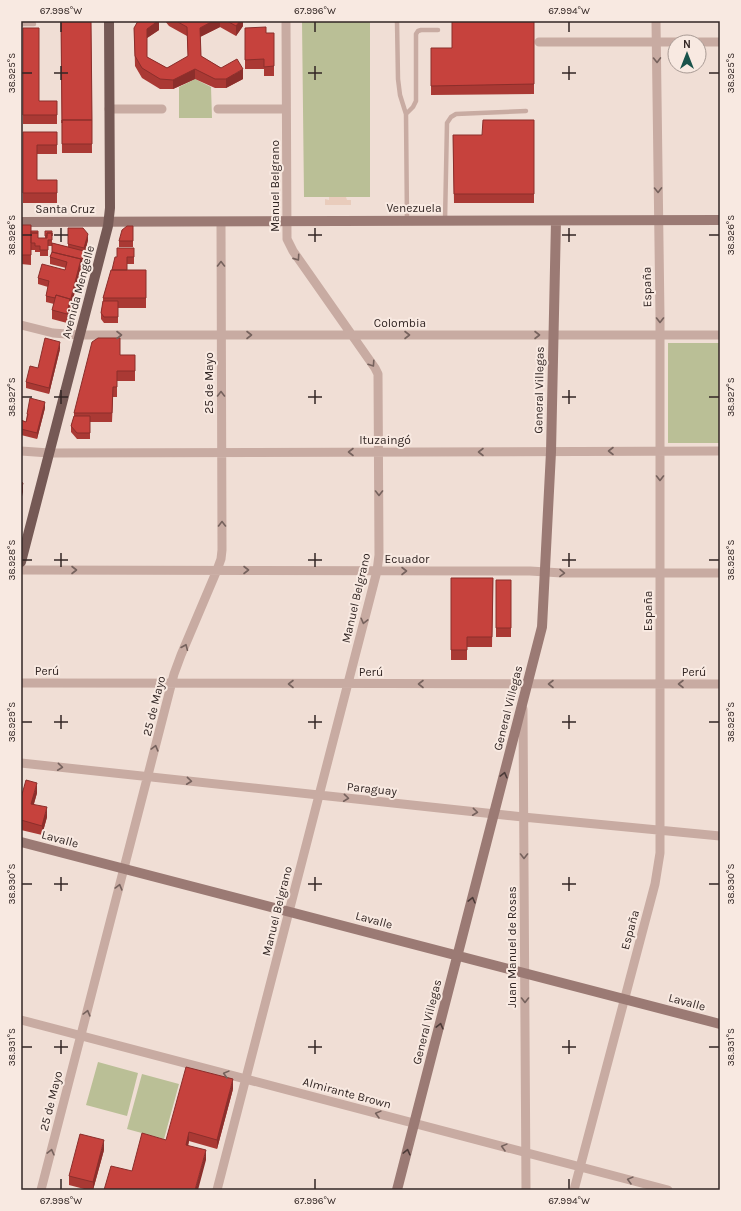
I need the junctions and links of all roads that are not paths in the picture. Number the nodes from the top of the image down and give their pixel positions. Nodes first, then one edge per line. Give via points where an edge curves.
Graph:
1 (109, 21) edge
2 (286, 21) edge
3 (397, 21) edge
4 (656, 21) edge
5 (21, 24) edge
6 (34, 24) dead end
7 (438, 30) dead end
8 (539, 42) dead end
9 (657, 42) junction
10 (667, 42) edge
11 (707, 42) edge
12 (720, 42) edge
13 (109, 109) junction
14 (162, 109) dead end
15 (218, 109) dead end
16 (286, 109) junction
17 (526, 111) dead end
18 (406, 114) junction
19 (556, 220) junction
20 (659, 220) junction
21 (720, 220) edge
22 (407, 221) junction
23 (445, 221) junction
24 (21, 222) edge
25 (108, 222) junction
26 (220, 222) junction
27 (287, 222) junction
28 (21, 325) edge
29 (80, 335) junction
30 (221, 335) junction
31 (352, 335) junction
32 (553, 335) junction
33 (660, 335) junction
34 (720, 335) edge
35 (21, 451) edge
36 (660, 451) junction
37 (720, 451) edge
38 (221, 452) junction
39 (379, 452) junction
40 (551, 452) junction
41 (50, 453) junction
42 (22, 557) edge
43 (21, 570) edge
44 (217, 570) junction
45 (377, 571) junction
46 (545, 572) junction
47 (660, 573) junction
48 (720, 573) edge
49 (21, 683) edge
50 (172, 684) junction
51 (348, 684) junction
52 (528, 684) junction
53 (660, 684) junction
54 (720, 684) edge
55 (523, 704) junction
56 (21, 763) edge
57 (148, 776) junction
58 (319, 795) junction
59 (494, 814) junction
60 (523, 817) junction
61 (660, 830) junction
62 (720, 836) edge
63 (21, 842) edge
64 (124, 869) junction
65 (289, 912) junction
66 (458, 956) junction
67 (524, 973) junction
68 (624, 999) junction
69 (21, 1020) edge
70 (720, 1024) edge
71 (81, 1036) junction
72 (246, 1079) junction
73 (414, 1123) junction
74 (526, 1153) junction
75 (580, 1167) junction
76 (41, 1190) edge
77 (217, 1190) edge
78 (397, 1190) edge
79 (526, 1190) edge
80 (574, 1190) edge
81 (668, 1190) edge

1 - 13 main road, Avenida Mengelle
2 - 16 street, Manuel Belgrano
3 - 18 lane via 398,80
4 - 9 street, España
5 - 6 lane
7 - 18 lane via 421,30 416,34 416,101
8 - 9 street
9 - 10 street
9 -> 20 street, España
11 - 12 street
13 - 14 street
13 - 25 main road, Avenida Mengelle
15 - 16 street
16 - 27 street, Manuel Belgrano
17 - 23 lane via 456,114 451,117 447,123
18 - 22 lane
19 - 20 street, Venezuela
19 - 23 street, Venezuela
19 - 32 street, General Villegas
20 - 21 street, Venezuela
20 -> 33 street, España
22 - 23 street, Venezuela
22 - 27 street, Venezuela
24 - 25 street, Santa Cruz
25 - 26 street, Venezuela
25 - 29 main road, Avenida Mengelle
26 - 27 street, Venezuela
30 -> 26 street, 25 de Mayo
27 -> 31 street, Manuel Belgrano via 290,247
28 - 29 street, Colombia via 53,333
29 -> 30 street, Colombia
29 - 41 main road, Avenida Mengelle
30 -> 31 street, Colombia
38 -> 30 street, 25 de Mayo
31 -> 32 street, Colombia
31 -> 39 street, Manuel Belgrano via 378,374
32 - 33 street, Colombia
32 - 40 street, General Villegas
33 - 34 street, Colombia
33 - 36 street, España
35 - 41 street, Ituzaingó
36 - 37 street, Ituzaingó
36 -> 40 street, Ituzaingó
36 -> 47 street, España
39 -> 38 street, Ituzaingó
38 - 41 street, Ituzaingó
44 -> 38 street, 25 de Mayo via 222,550
40 -> 39 street, Ituzaingó
39 -> 45 street, Manuel Belgrano
40 - 46 street, General Villegas
41 - 42 main road, Avenida Mengelle
43 -> 44 street, Ecuador
44 -> 45 street, Ecuador
50 -> 44 street, 25 de Mayo via 181,655
45 -> 46 street, Ecuador
45 -> 51 street, Manuel Belgrano
46 -> 47 street, Ecuador
46 - 52 street, General Villegas via 542,627
47 - 48 street, Ecuador
47 - 53 street, España
49 - 50 street, Perú
51 -> 50 street, Perú
57 -> 50 street, 25 de Mayo
52 -> 51 street, Perú
51 - 58 street, Manuel Belgrano
53 -> 52 street, Perú
52 - 55 street, General Villegas
54 -> 53 street, Perú
53 - 61 street, España
59 -> 55 street, General Villegas
55 - 60 street, Juan Manuel de Rosas
56 -> 57 street, Paraguay
57 -> 58 street, Paraguay
57 - 64 street, 25 de Mayo
58 -> 59 street, Paraguay
58 - 65 street, Manuel Belgrano
59 - 60 street, Paraguay
66 -> 59 street, General Villegas
60 - 61 street, Paraguay
60 -> 67 street, Juan Manuel de Rosas
61 - 62 street, Paraguay
61 - 68 street, España via 657,876
63 - 64 street, Lavalle
64 - 65 street, Lavalle
71 -> 64 street, 25 de Mayo
65 - 66 street, Lavalle
65 - 72 street, Manuel Belgrano
66 - 67 street, Lavalle
73 -> 66 street, General Villegas
67 - 68 street, Lavalle
67 -> 74 street, Juan Manuel de Rosas
68 - 70 street, Lavalle
68 - 75 street, España
69 - 71 street, Almirante Brown
72 -> 71 street, Almirante Brown
76 -> 71 street, 25 de Mayo
73 -> 72 street, Almirante Brown
72 - 77 street, Manuel Belgrano
74 -> 73 street, Almirante Brown
78 -> 73 street, General Villegas
74 - 75 street, Almirante Brown
74 - 79 street, Juan Manuel de Rosas
75 - 80 street, España
81 -> 75 street, Almirante Brown

